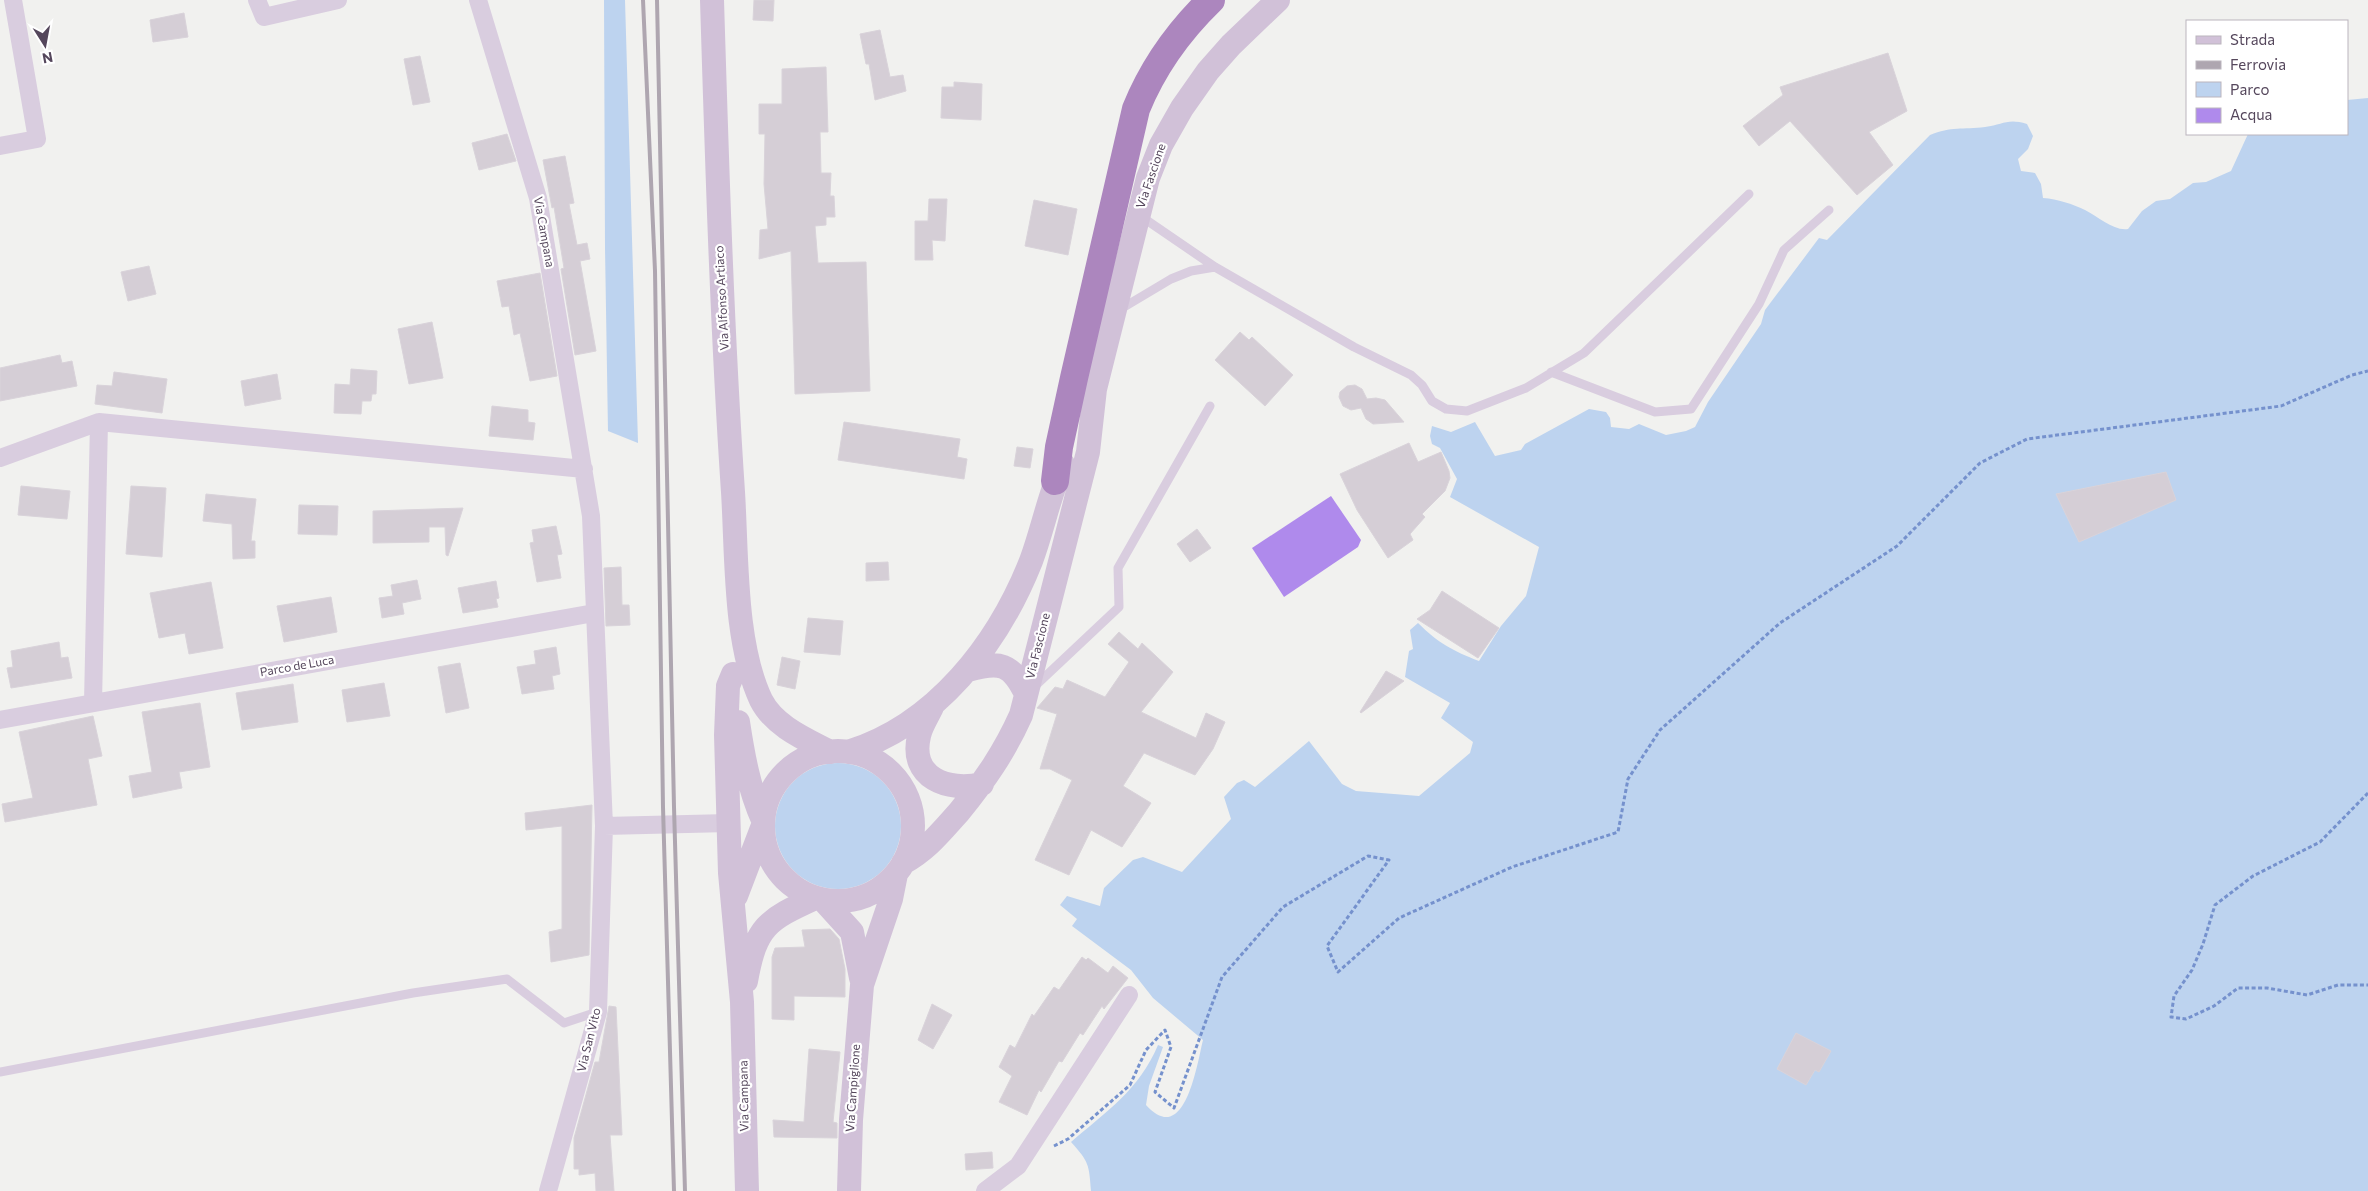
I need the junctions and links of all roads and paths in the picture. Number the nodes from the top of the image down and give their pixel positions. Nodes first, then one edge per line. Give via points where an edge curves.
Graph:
1 (13, 0) edge
2 (257, 0) edge
3 (338, 0) edge
4 (478, 0) edge
5 (712, 0) edge
6 (1211, 0) edge
7 (1278, 0) edge
8 (0, 146) edge
9 (1750, 194) dead end
10 (1829, 210) dead end
11 (1138, 214) junction
12 (1215, 267) junction
13 (1113, 313) junction
14 (2368, 371) edge
15 (1551, 372) junction
16 (1095, 389) junction
17 (1210, 406) dead end
18 (99, 422) junction
19 (0, 458) edge
20 (584, 469) junction
21 (1055, 480) junction
22 (739, 596) junction
23 (594, 613) junction
24 (968, 670) junction
25 (733, 674) junction
26 (1026, 694) junction
27 (93, 703) junction
28 (933, 705) junction
29 (0, 720) edge
30 (839, 752) junction
31 (982, 784) junction
32 (2368, 793) edge
33 (729, 823) junction
34 (762, 824) junction
35 (604, 826) junction
36 (899, 868) junction
37 (819, 899) junction
38 (733, 905) junction
39 (2368, 984) edge
40 (862, 985) junction
41 (1129, 995) dead end
42 (742, 1002) junction
43 (598, 1012) junction
44 (0, 1072) edge
45 (1051, 1148) dead end
46 (548, 1191) edge
47 (746, 1191) edge
48 (848, 1191) edge
49 (985, 1191) edge

1 - 8 street via 37,139
2 - 3 street via 264,17
4 - 20 street, Via Campana via 538,198
5 - 22 main road, Via Alfonso Artiaco via 718,229
6 - 21 highway via 1174,42 1155,70 1136,109 1074,378
7 - 11 main road, Via Fascione via 1230,45 1182,108 1161,145
9 - 15 lane via 1584,352
10 - 15 lane via 1784,250 1759,304 1691,409 1655,412
11 - 12 lane
11 - 13 main road, Via Fascione
12 - 13 lane via 1171,279
12 - 15 lane via 1354,347 1411,375 1432,401 1446,410 1467,411 1526,388
13 - 16 main road, Via Fascione
14 - 45 path via 2281,406 2027,439 1980,463 1897,546 1780,623 1660,730 1628,779 1618,832 1512,867 1399,918 1338,972 1327,946 1389,860 1368,856 1283,907 1222,977 1174,1108 1155,1092 1171,1047 1165,1030 1146,1050 1130,1085 1068,1139
16 - 21 main road, Via Fascione
16 - 26 main road, Via Fascione via 1088,452
17 - 26 lane via 1118,568 1119,607
18 - 19 street
18 - 20 street
18 - 27 street
20 - 23 street, Via Campana via 591,516
21 - 24 main road, Via Fascione via 1031,560 1020,585
22 - 25 main road
22 - 30 main road via 746,652 762,703 791,732
23 - 27 street, Parco de Luca
23 - 35 street, Via San Vito
24 - 26 main road via 989,664 1007,668 1014,673
24 - 28 main road, Via Fascione
25 - 33 main road, Via Campana via 728,686 726,716
25 - 34 main road via 743,754
26 - 31 main road, Via Fascione via 1008,744
27 - 29 street, Parco de Luca
28 - 30 main road, Via Fascione via 871,745
28 - 31 main road via 919,734 917,748 927,774 953,787
30 - 34 main road via 797,763 784,774 773,787
30 - 36 main road via 866,756 895,778 905,793 913,828 910,846
31 - 36 main road, Via Fascione via 931,845
32 - 39 path via 2320,842 2253,876 2216,905 2192,970 2174,996 2172,1017 2186,1019 2214,1006 2238,988 2267,988 2307,995 2338,985
33 - 35 street
33 - 38 main road, Via Campana
34 - 37 main road via 765,847 778,871 798,890
34 - 38 main road
35 - 43 street, Via San Vito
36 - 37 main road via 877,889 856,899
36 - 40 main road, Via Campiglione
37 - 40 main road, Via Campiglione via 852,932
37 - 42 main road, Via Campana via 780,914 766,924 758,936 748,967
38 - 42 main road, Via Campana
40 - 48 main road, Via Campiglione
41 - 49 street via 1018,1166
42 - 47 main road, Via Campana
43 - 44 lane via 564,1023 507,979 413,993
43 - 46 street, Via San Vito

